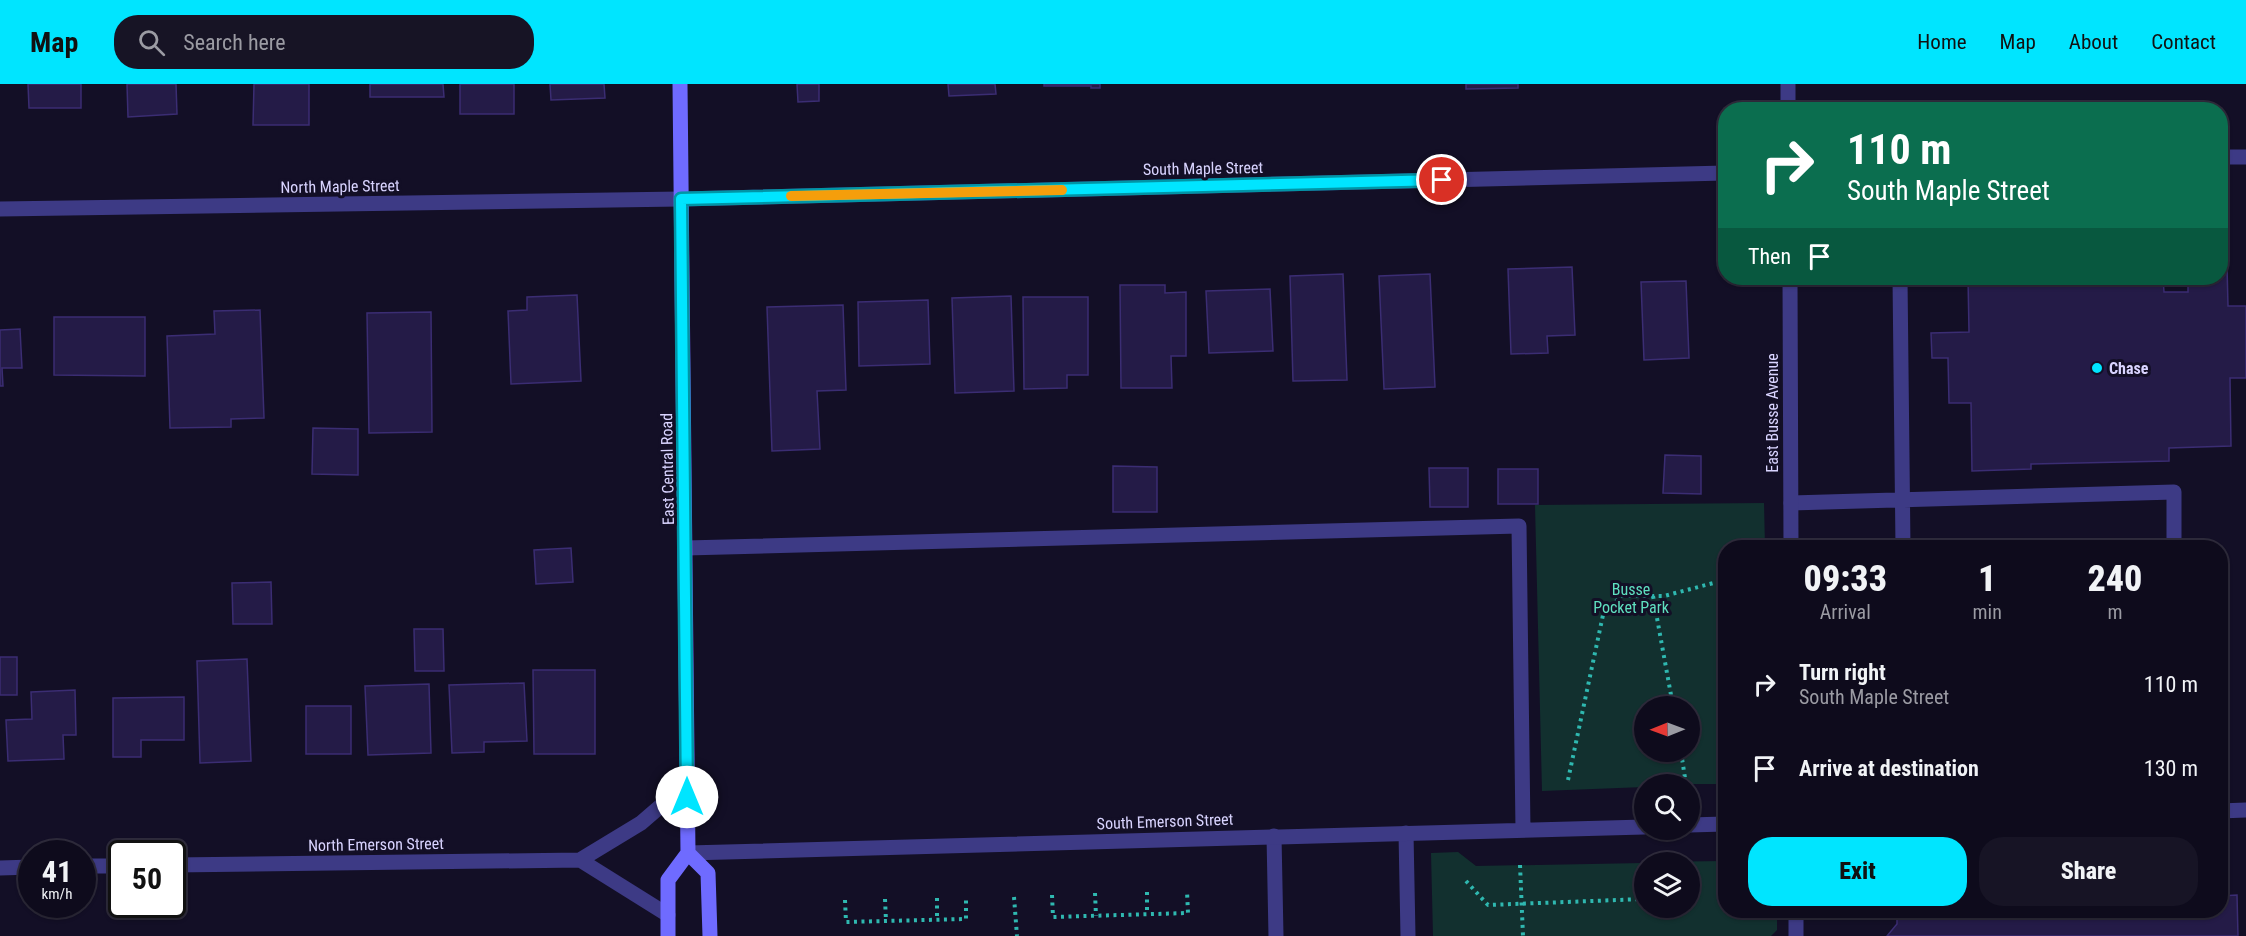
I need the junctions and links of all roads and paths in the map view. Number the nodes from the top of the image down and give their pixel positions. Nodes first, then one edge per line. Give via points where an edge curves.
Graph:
1 (680, 84) edge
2 (1788, 84) edge
3 (1788, 102) edge
4 (2228, 157) edge
5 (2246, 157) edge
6 (1718, 173) edge
7 (681, 199) junction
8 (0, 209) edge
9 (1790, 285) edge
10 (1900, 285) edge
11 (1902, 499) junction
12 (1791, 503) junction
13 (1791, 540) edge
14 (1903, 540) edge
15 (2174, 540) edge
16 (686, 548) junction
17 (1718, 582) edge
18 (1653, 596) junction
19 (1670, 696) edge
20 (688, 775) junction
21 (1568, 780) dead end
22 (2246, 810) edge
23 (2228, 811) edge
24 (1718, 824) edge
25 (1700, 825) edge
26 (1634, 826) edge
27 (1523, 830) junction
28 (1406, 833) junction
29 (1274, 836) junction
30 (688, 853) junction
31 (580, 860) junction
32 (186, 865) edge
33 (1520, 865) dead end
34 (18, 867) edge
35 (0, 868) edge
36 (1466, 881) dead end
37 (1147, 891) dead end
38 (1187, 891) dead end
39 (1095, 893) dead end
40 (1052, 895) dead end
41 (966, 897) dead end
42 (1014, 897) dead end
43 (937, 898) dead end
44 (1634, 898) edge
45 (885, 899) dead end
46 (845, 900) dead end
47 (1522, 904) junction
48 (1147, 914) junction
49 (668, 915) junction
50 (1096, 916) junction
51 (1796, 918) edge
52 (937, 920) junction
53 (886, 921) junction
54 (668, 936) edge
55 (710, 936) edge
56 (1017, 936) edge
57 (1276, 936) edge
58 (1408, 936) edge
59 (1523, 936) edge
60 (1796, 936) edge

1 - 7 main road, East Central Road
2 - 3 street
4 - 5 street
6 - 7 street, South Maple Street
7 - 8 street, North Maple Street
7 - 16 main road, East Central Road
9 - 12 street, East Busse Avenue
10 - 11 street
11 - 12 street
11 - 14 street
11 - 15 street via 2174,492
12 - 13 street, East Busse Avenue
16 - 20 main road, East Central Road
16 - 27 street via 1519,526
17 - 18 path
18 - 19 path
18 - 21 path via 1621,596 1603,615
20 - 30 main road, East Central Road
20 - 31 street via 640,823
22 - 23 street
24 - 25 street
26 - 27 street, South Emerson Street
27 - 28 street, South Emerson Street
28 - 29 street, South Emerson Street
28 - 58 street
29 - 30 street, South Emerson Street
29 - 57 street
30 - 49 main road via 668,880
30 - 55 main road via 708,873
31 - 32 street, North Emerson Street
31 - 49 street
33 - 47 path
34 - 35 street
36 - 47 path via 1488,905
37 - 48 path
38 - 48 path via 1188,913
39 - 50 path
40 - 50 path via 1053,917
41 - 52 path via 966,919
42 - 56 path
43 - 52 path
44 - 47 path
45 - 53 path
46 - 53 path via 846,922
47 - 59 path
48 - 50 path
49 - 54 main road
51 - 60 street
52 - 53 path

